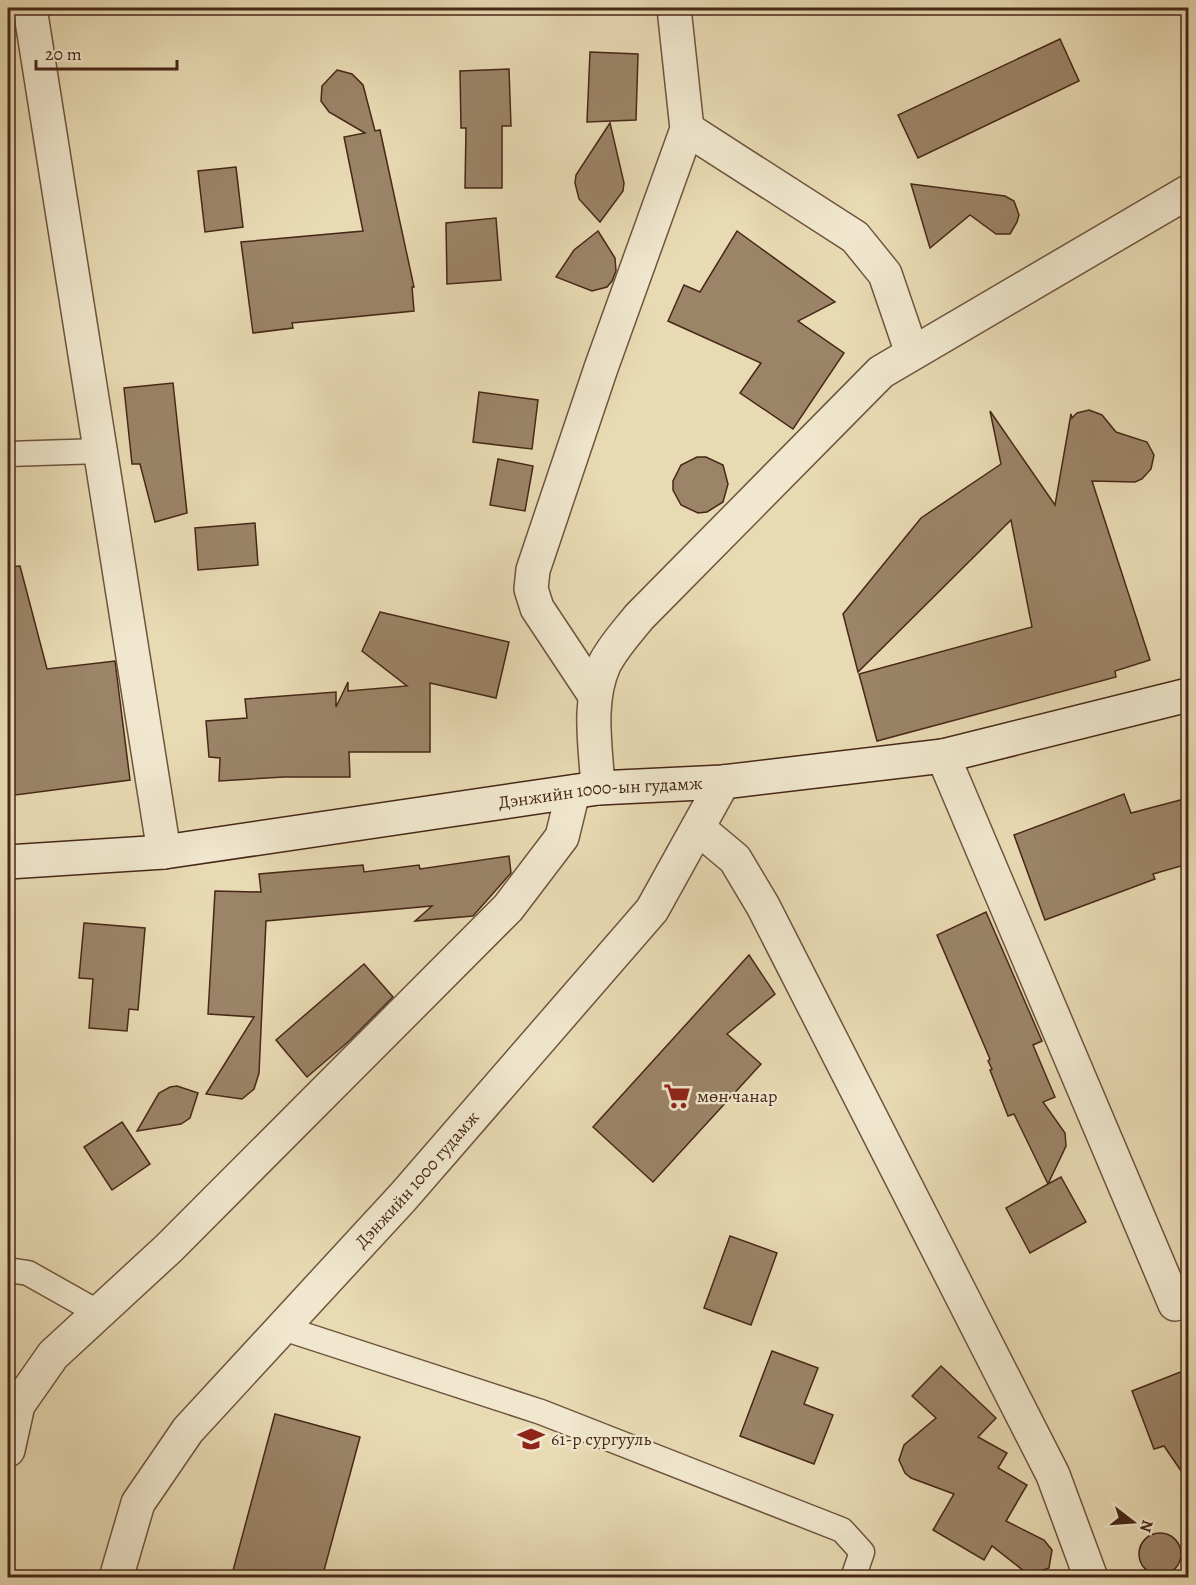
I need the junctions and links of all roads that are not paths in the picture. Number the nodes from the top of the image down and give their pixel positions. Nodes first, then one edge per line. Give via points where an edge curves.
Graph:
1 (30, 8) edge
2 (673, 8) edge
3 (687, 129) junction
4 (1188, 192) edge
5 (912, 353) junction
6 (100, 451) junction
7 (8, 454) edge
8 (594, 694) junction
9 (1188, 695) edge
10 (943, 756) junction
11 (723, 782) junction
12 (585, 790) junction
13 (698, 828) junction
14 (164, 852) junction
15 (8, 862) edge
16 (8, 1270) edge
17 (1175, 1304) dead end
18 (99, 1313) junction
19 (280, 1327) junction
20 (8, 1450) edge
21 (116, 1578) edge
22 (853, 1578) edge
23 (1091, 1578) edge

1 - 6 street
2 - 3 street
3 - 5 street via 855,237 885,274
3 - 8 street via 533,570 531,589 537,608
4 - 5 street
5 - 8 street via 881,372 639,617 604,665
6 - 7 lane
6 - 14 street
8 - 12 street
9 - 10 street, Дэнжийн 1000-ын гудамж
10 - 11 street, Дэнжийн 1000-ын гудамж
10 - 17 street
11 - 12 street, Дэнжийн 1000-ын гудамж
11 - 13 street, Дэнжийн 1000 гудамж
12 - 14 street, Дэнжийн 1000-ын гудамж
12 - 18 street via 562,837 508,908 169,1248
13 - 19 street, Дэнжийн 1000 гудамж via 652,910 403,1197
13 - 23 street via 735,859 763,906 1053,1475
14 - 15 street, Дэнжийн 1000-ын гудамж
16 - 18 lane via 28,1273
18 - 20 street via 53,1355 18,1405
19 - 21 street, Дэнжийн 1000 гудамж via 188,1430 138,1503
19 - 22 lane via 541,1412 842,1530 862,1552

